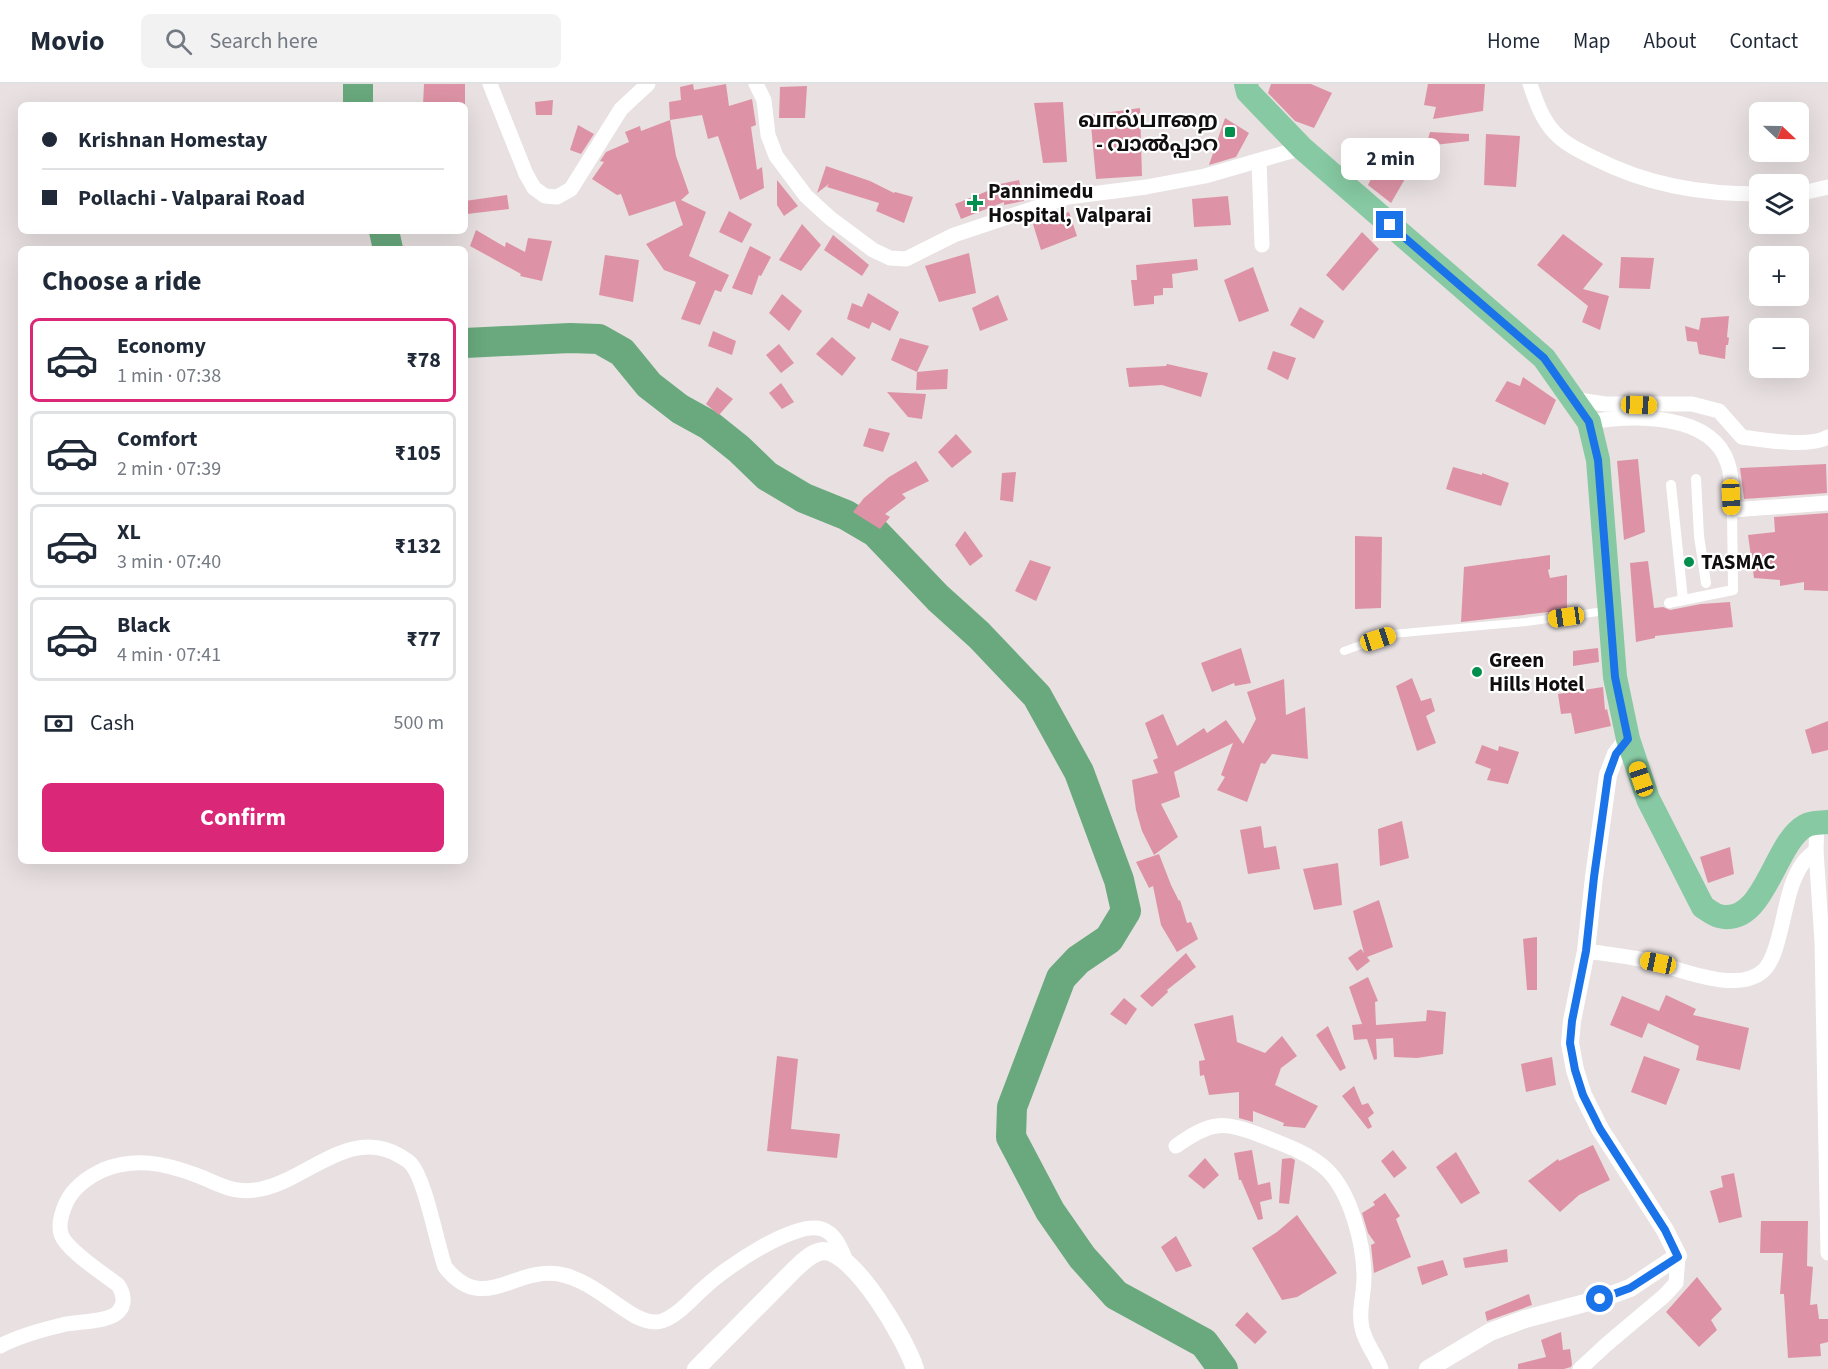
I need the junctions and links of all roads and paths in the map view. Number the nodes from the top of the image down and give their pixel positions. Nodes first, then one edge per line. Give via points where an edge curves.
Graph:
1 (490, 84) edge
2 (648, 84) edge
3 (756, 84) edge
4 (1246, 84) edge
5 (1530, 84) edge
6 (1302, 148) junction
7 (1259, 161) junction
8 (1828, 187) edge
9 (1809, 191) edge
10 (1749, 193) edge
11 (1262, 245) dead end
12 (1572, 399) junction
13 (1589, 422) junction
14 (1828, 437) edge
15 (1696, 479) dead end
16 (1671, 485) dead end
17 (1828, 503) edge
18 (1732, 510) junction
19 (1706, 583) dead end
20 (1610, 610) junction
21 (1344, 651) dead end
22 (1628, 739) junction
23 (1823, 822) edge
24 (1816, 850) junction
25 (1586, 951) junction
26 (1176, 1146) dead end
27 (1828, 1253) edge
28 (1678, 1257) junction
29 (846, 1261) junction
30 (0, 1346) edge
31 (696, 1369) edge
32 (915, 1369) edge
33 (1381, 1369) edge
34 (1428, 1369) edge
35 (1580, 1369) edge

1 - 2 street via 534,188 545,196 557,197 571,189 621,109
3 - 7 street via 764,100 768,135 776,156 806,196 873,250 890,258 906,259 954,235 1068,197 1205,176
4 - 6 main road via 1248,92
5 - 10 street via 1554,133 1605,164 1656,183
6 - 7 street
6 - 12 main road via 1544,358
7 - 11 street
8 - 9 street
12 - 13 main road
12 - 14 street via 1605,404 1692,404 1719,411 1742,437 1795,442
13 - 18 street via 1663,420 1704,432 1728,463
13 - 20 main road via 1598,460
15 - 19 street
16 - 18 street via 1683,600 1733,590
17 - 18 street
20 - 21 lane via 1392,634
20 - 22 main road via 1615,677
22 - 23 main road via 1648,799 1703,907 1719,916 1734,916 1750,908 1799,831 1806,825
22 - 25 street via 1616,754 1608,776
23 - 24 street
24 - 25 street via 1803,863 1794,881 1773,956 1764,971 1747,980 1700,976 1653,962
24 - 27 street via 1822,942
25 - 28 street via 1572,1021 1570,1043 1575,1070 1600,1129
26 - 33 street via 1206,1128 1234,1125 1299,1152 1326,1169 1355,1222 1364,1276 1362,1328
28 - 34 street via 1630,1288 1490,1332
28 - 35 street via 1676,1283
29 - 30 street via 836,1240 822,1229 792,1232 726,1269 675,1314 660,1322 646,1321 573,1277 539,1274 481,1290 465,1286 445,1267 411,1163 385,1149 353,1148 264,1189 244,1192 171,1167 125,1162 92,1175 77,1188 66,1202 60,1222 61,1235 70,1247 123,1291 120,1311
29 - 31 street via 825,1251 814,1253
29 - 32 street via 902,1338

